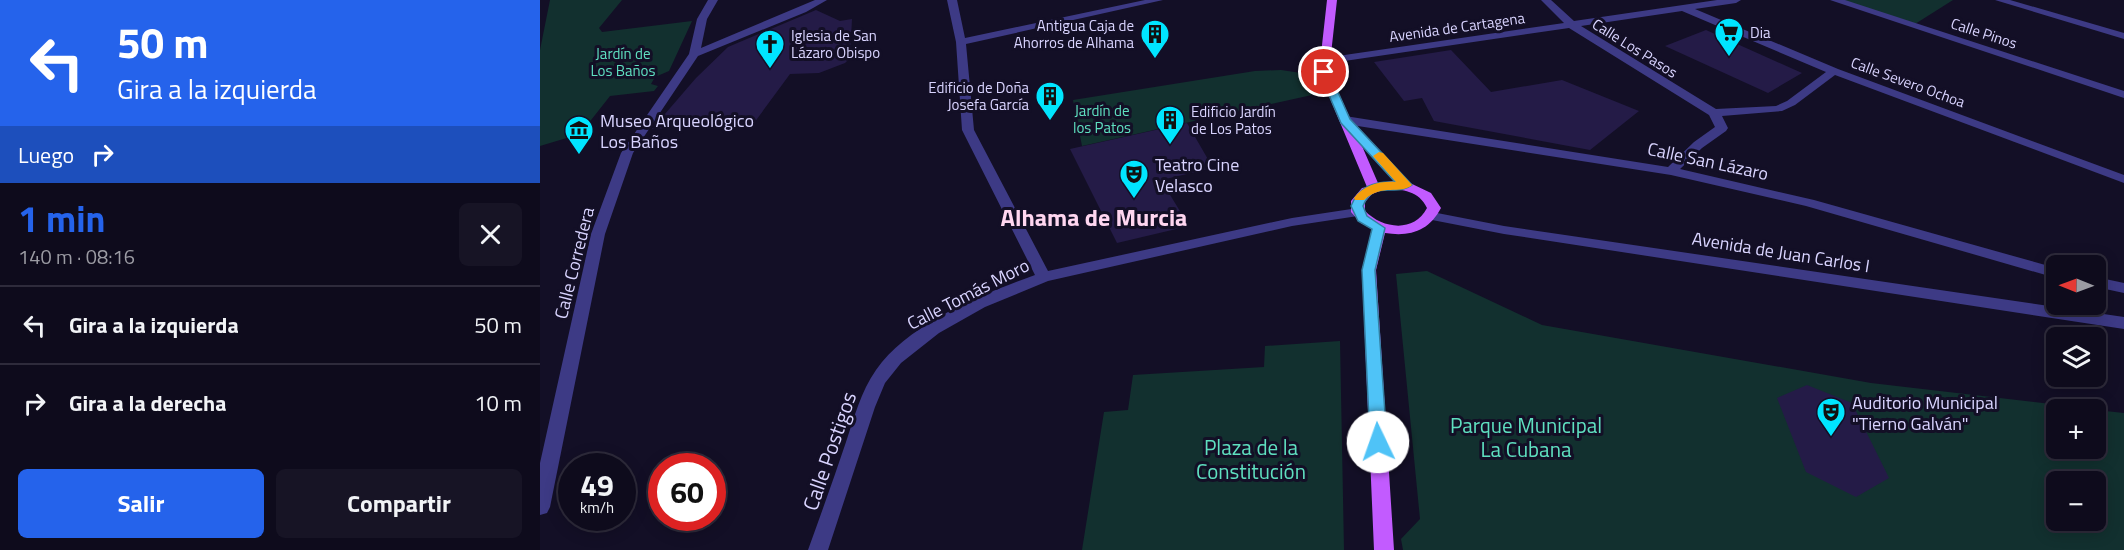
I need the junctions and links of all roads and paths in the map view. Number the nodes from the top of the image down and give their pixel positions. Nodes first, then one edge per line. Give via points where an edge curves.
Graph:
1 (713, 0) edge
2 (822, 0) edge
3 (952, 0) edge
4 (1158, 0) edge
5 (1332, 0) edge
6 (1546, 0) edge
7 (1736, 0) edge
8 (1835, 0) edge
9 (2000, 0) edge
10 (1685, 4) edge
11 (1572, 25) junction
12 (2124, 36) edge
13 (961, 42) junction
14 (694, 54) junction
15 (1324, 62) junction
16 (1834, 71) junction
17 (2124, 95) edge
18 (1714, 113) junction
19 (1345, 120) junction
20 (1671, 171) junction
21 (2124, 178) edge
22 (1406, 185) junction
23 (1374, 188) junction
24 (1358, 212) junction
25 (1432, 216) junction
26 (1378, 228) junction
27 (2046, 270) edge
28 (1044, 277) junction
29 (2106, 284) edge
30 (2124, 288) edge
31 (2124, 323) edge
32 (886, 368) joint
33 (540, 507) edge
34 (819, 550) edge
35 (1384, 550) edge

1 - 14 street via 702,19
2 - 14 street
3 - 13 street
4 - 13 street
5 - 15 main road
6 - 11 street, Calle Los Pasos
7 - 10 street, Avenida de Cartagena via 1698,6
8 - 17 street, Calle Pinos
9 - 12 street
10 - 11 street, Avenida de Cartagena
10 - 16 street, Calle Severo Ochoa
11 - 15 street, Avenida de Cartagena
11 - 18 street, Calle Los Pasos
13 - 28 street via 968,130
14 - 33 street, Calle Corredera via 627,153 598,234
15 - 19 main road via 1324,72
16 - 18 street via 1778,109
16 - 21 street, Calle Severo Ochoa
18 - 20 street via 1722,128
19 - 20 street, Calle San Lázaro
19 - 22 main road
19 - 23 main road
20 - 27 street, Calle San Lázaro via 1809,203
22 - 23 main road
22 - 25 main road via 1432,201
23 - 24 main road via 1361,195
24 - 26 main road
24 - 28 street, Calle Tomás Moro via 1292,222
25 - 26 main road via 1416,227
25 - 31 street, Avenida de Juan Carlos I
26 - 35 main road via 1369,270
28 - 32 street, Calle Tomás Moro via 935,328 908,346
29 - 30 street
32 - 34 street, Calle Postigos via 867,406

